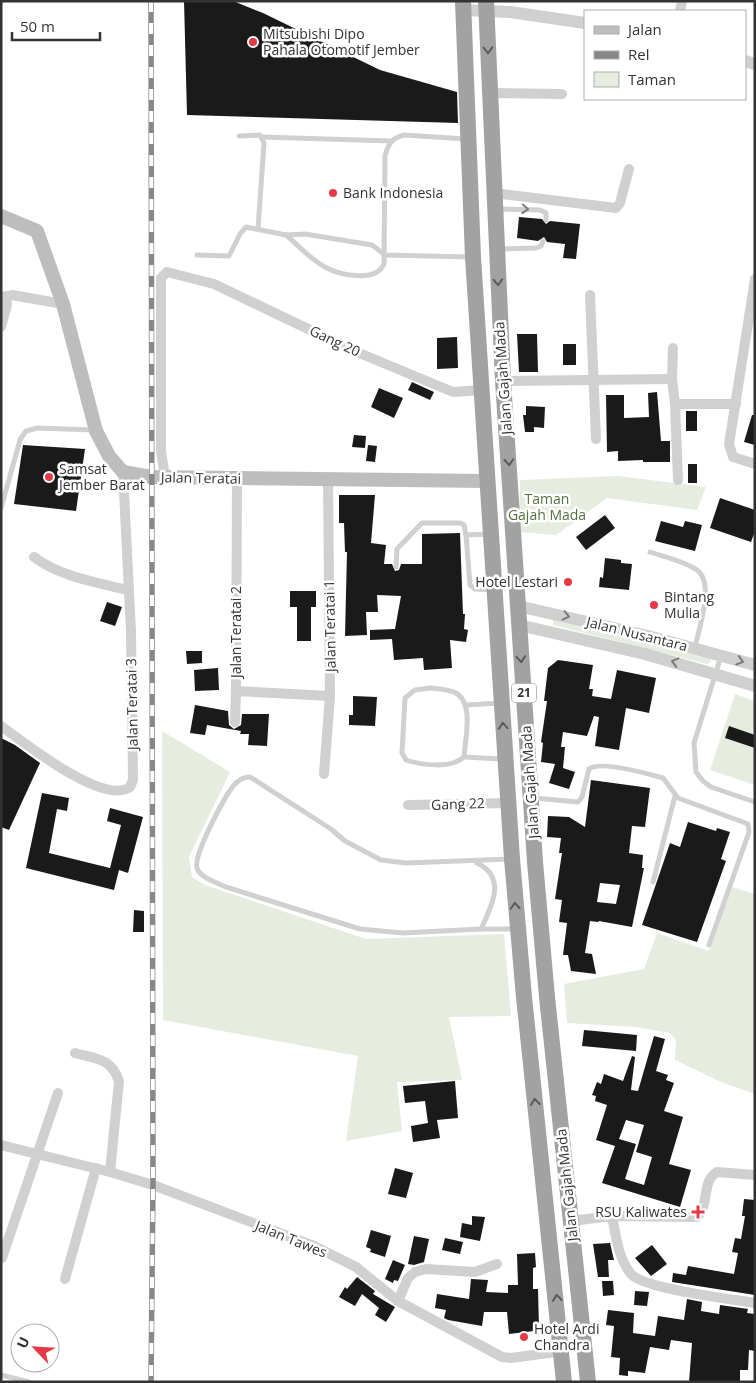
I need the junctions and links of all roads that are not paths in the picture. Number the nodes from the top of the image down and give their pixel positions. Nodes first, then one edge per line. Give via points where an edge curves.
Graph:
1 (464, 6) edge
2 (486, 6) edge
3 (584, 22) edge
4 (490, 93) junction
5 (562, 94) dead end
6 (239, 136) dead end
7 (262, 137) junction
8 (467, 139) junction
9 (391, 141) junction
10 (629, 168) dead end
11 (495, 201) junction
12 (1, 216) edge
13 (546, 220) dead end
14 (258, 229) junction
15 (286, 235) junction
16 (543, 241) dead end
17 (496, 250) junction
18 (385, 255) junction
19 (197, 256) dead end
20 (473, 257) junction
21 (755, 279) edge
22 (590, 295) dead end
23 (4, 297) edge
24 (63, 304) junction
25 (1, 326) edge
26 (673, 348) dead end
27 (594, 378) junction
28 (672, 379) junction
29 (503, 381) junction
30 (481, 390) junction
31 (675, 404) junction
32 (736, 404) junction
33 (96, 430) junction
34 (596, 438) dead end
35 (755, 464) edge
36 (123, 472) junction
37 (165, 477) junction
38 (237, 479) junction
39 (328, 479) junction
40 (678, 480) dead end
41 (486, 481) junction
42 (1, 508) edge
43 (490, 534) junction
44 (466, 535) junction
45 (650, 552) dead end
46 (34, 557) dead end
47 (396, 567) dead end
48 (128, 590) junction
49 (493, 590) junction
50 (518, 606) junction
51 (519, 625) junction
52 (695, 648) junction
53 (722, 655) junction
54 (755, 665) edge
55 (716, 673) junction
56 (755, 686) edge
57 (236, 691) junction
58 (330, 696) junction
59 (501, 703) junction
60 (466, 705) junction
61 (234, 722) dead end
62 (1, 726) edge
63 (464, 757) junction
64 (505, 759) junction
65 (324, 774) dead end
66 (675, 796) junction
67 (531, 798) junction
68 (755, 802) edge
69 (508, 803) junction
70 (408, 805) dead end
71 (512, 859) junction
72 (476, 862) junction
73 (653, 882) dead end
74 (481, 929) junction
75 (517, 929) junction
76 (709, 945) dead end
77 (75, 1053) dead end
78 (58, 1093) dead end
79 (561, 1130) junction
80 (539, 1132) junction
81 (1, 1145) edge
82 (36, 1154) junction
83 (96, 1168) junction
84 (110, 1172) junction
85 (755, 1176) edge
86 (612, 1216) junction
87 (571, 1221) junction
88 (2, 1258) edge
89 (497, 1264) dead end
90 (66, 1279) dead end
91 (398, 1302) junction
92 (755, 1303) edge
93 (563, 1351) junction
94 (1, 1375) edge
95 (29, 1382) edge
96 (564, 1382) edge
97 (588, 1382) edge

1 - 2 street
1 - 8 highway, Jalan Gajah Mada / 21
2 - 3 street
2 -> 4 highway, Jalan Gajah Mada / 21
4 - 5 street
4 - 11 highway, Jalan Gajah Mada / 21
6 - 7 lane
7 - 9 lane
7 - 14 lane
8 - 9 lane via 404,135
8 - 20 highway, Jalan Gajah Mada / 21
9 - 18 lane via 386,156
10 - 11 street via 616,208
11 -> 13 lane via 546,212
11 - 17 highway, Jalan Gajah Mada / 21
12 - 24 main road via 36,231
14 - 15 lane
14 - 19 lane via 246,227 229,256
15 - 18 lane via 305,234 372,246
15 - 18 lane via 324,267 335,271 373,275 382,268
16 - 17 lane via 536,248
17 -> 29 highway, Jalan Gajah Mada / 21
18 - 20 lane
20 - 30 highway, Jalan Gajah Mada / 21
21 - 32 street
22 - 27 street
23 - 24 street
23 - 25 street via 7,305
24 - 33 main road
26 - 28 street
27 - 28 street
27 - 29 street
27 - 34 street
28 - 31 street
29 -> 50 highway, Jalan Gajah Mada / 21
30 - 37 street, Gang 20 via 453,392 352,350 214,284 167,272 161,278 161,451
30 - 41 highway, Jalan Gajah Mada / 21
31 - 32 street
31 - 40 street
32 - 35 street via 730,453
33 - 36 main road via 109,456
33 - 42 lane via 38,428 26,431 20,440
36 - 37 main road, Jalan Teratai
36 - 48 street, Jalan Teratai 3
37 - 38 main road, Jalan Teratai
38 - 39 main road, Jalan Teratai
38 - 57 street, Jalan Teratai 2
39 - 41 main road, Jalan Teratai
39 - 58 street, Jalan Teratai 1
41 - 43 highway, Jalan Gajah Mada / 21
43 - 44 lane
43 - 49 highway, Jalan Gajah Mada / 21
44 - 47 lane via 464,525 460,523 422,523 397,549
44 - 49 lane via 470,585 475,589
45 - 52 lane via 694,568 704,577 706,592
46 - 48 street via 49,568
48 - 62 street, Jalan Teratai 3 via 133,780 130,787 122,792 94,786 68,773
49 - 59 highway, Jalan Gajah Mada / 21
50 - 51 highway, Jalan Gajah Mada / 21
50 -> 52 street, Jalan Nusantara
55 -> 51 street, Jalan Nusantara
51 -> 67 highway, Jalan Gajah Mada / 21
52 - 53 street, Jalan Nusantara
53 -> 54 street, Jalan Nusantara
53 - 55 lane
55 - 56 street, Jalan Nusantara
55 - 68 lane via 694,743 696,772 711,787
57 - 58 street, Jalan Teratai 2
57 - 61 street
58 - 65 street, Jalan Teratai 1
59 - 60 lane
64 -> 59 highway, Jalan Gajah Mada / 21
60 - 63 lane
60 - 63 lane via 461,696 452,691 430,688 408,694 405,698 402,744 406,760 414,763 459,762
63 - 64 lane
64 - 69 highway, Jalan Gajah Mada / 21
66 - 67 lane via 664,778 597,765 589,769 578,802
66 - 73 lane
66 - 76 lane via 750,826
67 - 79 highway, Jalan Gajah Mada / 21
69 - 70 street, Gang 22
69 - 71 highway, Jalan Gajah Mada / 21
71 - 72 lane
75 -> 71 highway, Jalan Gajah Mada / 21
72 - 74 lane via 488,868 495,892
72 - 74 lane via 381,860 345,841 250,777 244,777 226,795 196,865 207,878 226,887 360,929 403,933
74 - 75 lane
80 -> 75 highway, Jalan Gajah Mada / 21
77 - 84 street via 105,1060 115,1068 119,1081
78 - 82 street
79 - 80 highway
79 - 87 highway, Jalan Gajah Mada / 21
93 -> 80 highway, Jalan Gajah Mada / 21
81 - 82 street, Jalan Tawes
82 - 83 street, Jalan Tawes
82 - 88 street
83 - 84 street, Jalan Tawes
83 - 90 street
84 - 91 street, Jalan Tawes via 188,1197 314,1246 356,1267
85 - 86 street via 713,1174 703,1209 697,1217
86 - 87 street
86 - 92 street via 621,1256 633,1276 664,1287
87 - 97 highway, Jalan Gajah Mada / 21
89 - 91 street via 474,1272 426,1269 415,1272 408,1278
91 - 93 street, Jalan Tawes via 502,1357
93 - 96 highway, Jalan Gajah Mada / 21
94 - 95 lane

